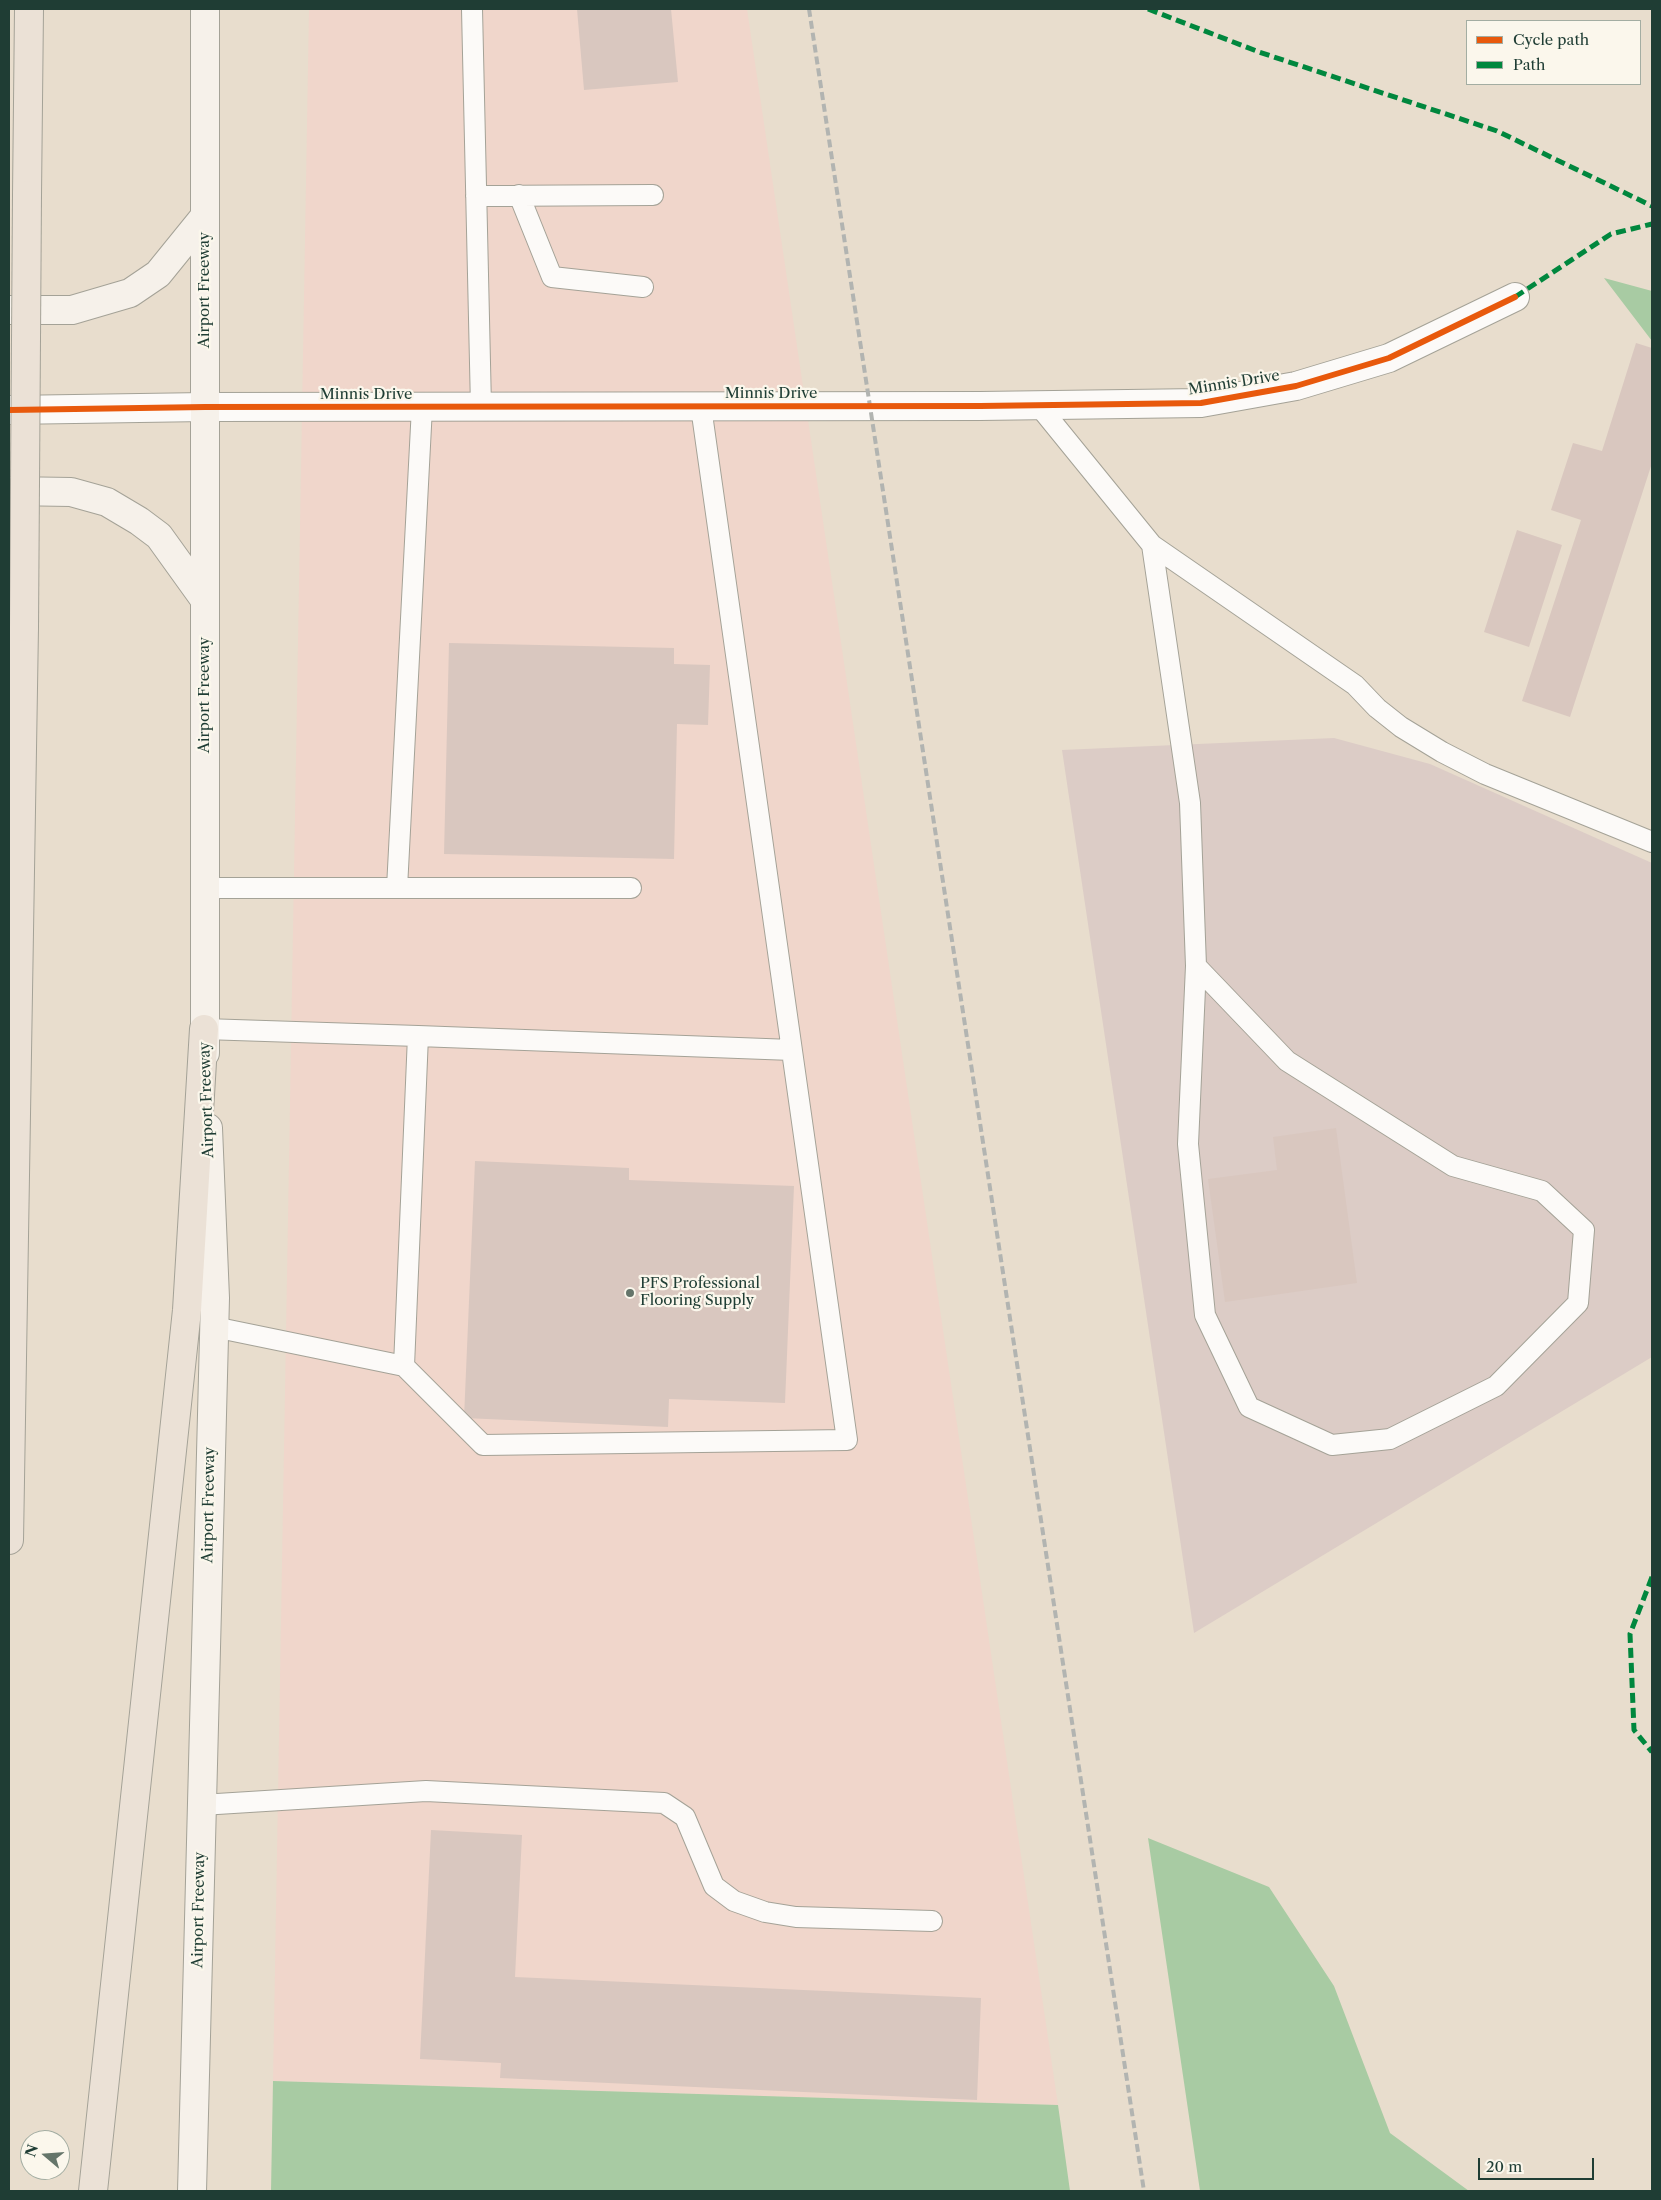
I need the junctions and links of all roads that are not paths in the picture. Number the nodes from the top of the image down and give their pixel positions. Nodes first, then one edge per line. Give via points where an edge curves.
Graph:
1 (29, 9) edge
2 (205, 9) edge
3 (472, 9) edge
4 (519, 195) junction
5 (653, 195) dead end
6 (476, 196) junction
7 (205, 216) junction
8 (642, 288) dead end
9 (1514, 297) dead end
10 (9, 310) edge
11 (1039, 406) junction
12 (205, 407) junction
13 (422, 407) junction
14 (481, 407) junction
15 (701, 407) junction
16 (9, 410) edge
17 (9, 490) edge
18 (1152, 545) junction
19 (205, 600) junction
20 (1652, 842) edge
21 (206, 888) junction
22 (397, 888) junction
23 (631, 888) dead end
24 (1196, 966) junction
25 (204, 1029) junction
26 (418, 1036) junction
27 (792, 1050) junction
28 (214, 1327) junction
29 (404, 1366) junction
30 (9, 1540) edge
31 (201, 1805) junction
32 (932, 1921) dead end
33 (93, 2191) edge
34 (192, 2191) edge

1 - 30 highway, bridge via 24,627
2 - 7 main road, Airport Freeway
3 - 6 lane
4 - 5 lane
4 - 6 lane
4 - 8 lane via 552,278
6 - 14 lane
7 - 10 main road via 158,274 130,294 72,310
7 - 12 main road, Airport Freeway
9 - 11 street, Minnis Drive via 1389,358 1296,386 1200,403
11 - 15 street, Minnis Drive
11 - 18 lane
12 - 13 street, Minnis Drive
12 - 16 street, Minnis Drive
12 - 19 main road, Airport Freeway
13 - 14 street, Minnis Drive
13 - 22 lane
14 - 15 street, Minnis Drive
15 - 27 lane
17 - 19 main road via 71,492 107,502 159,536
18 - 20 lane via 1355,685 1401,727 1442,752 1485,774
18 - 24 lane via 1190,803
19 - 21 main road, Airport Freeway
21 - 22 lane
21 - 25 main road, Airport Freeway
22 - 23 lane
24 - 24 lane via 1287,1061 1453,1166 1542,1190 1584,1230 1578,1303 1496,1386 1390,1439 1332,1446 1249,1407 1205,1315 1188,1144
25 - 26 lane
25 - 28 main road, Airport Freeway
25 - 33 highway via 187,1310
26 - 27 lane
26 - 29 lane
27 - 29 lane via 847,1440 483,1445
28 - 29 lane
28 - 31 main road, Airport Freeway
31 - 32 lane via 426,1791 664,1803 685,1817 714,1886 734,1901 765,1912 796,1917
31 - 34 main road, Airport Freeway

